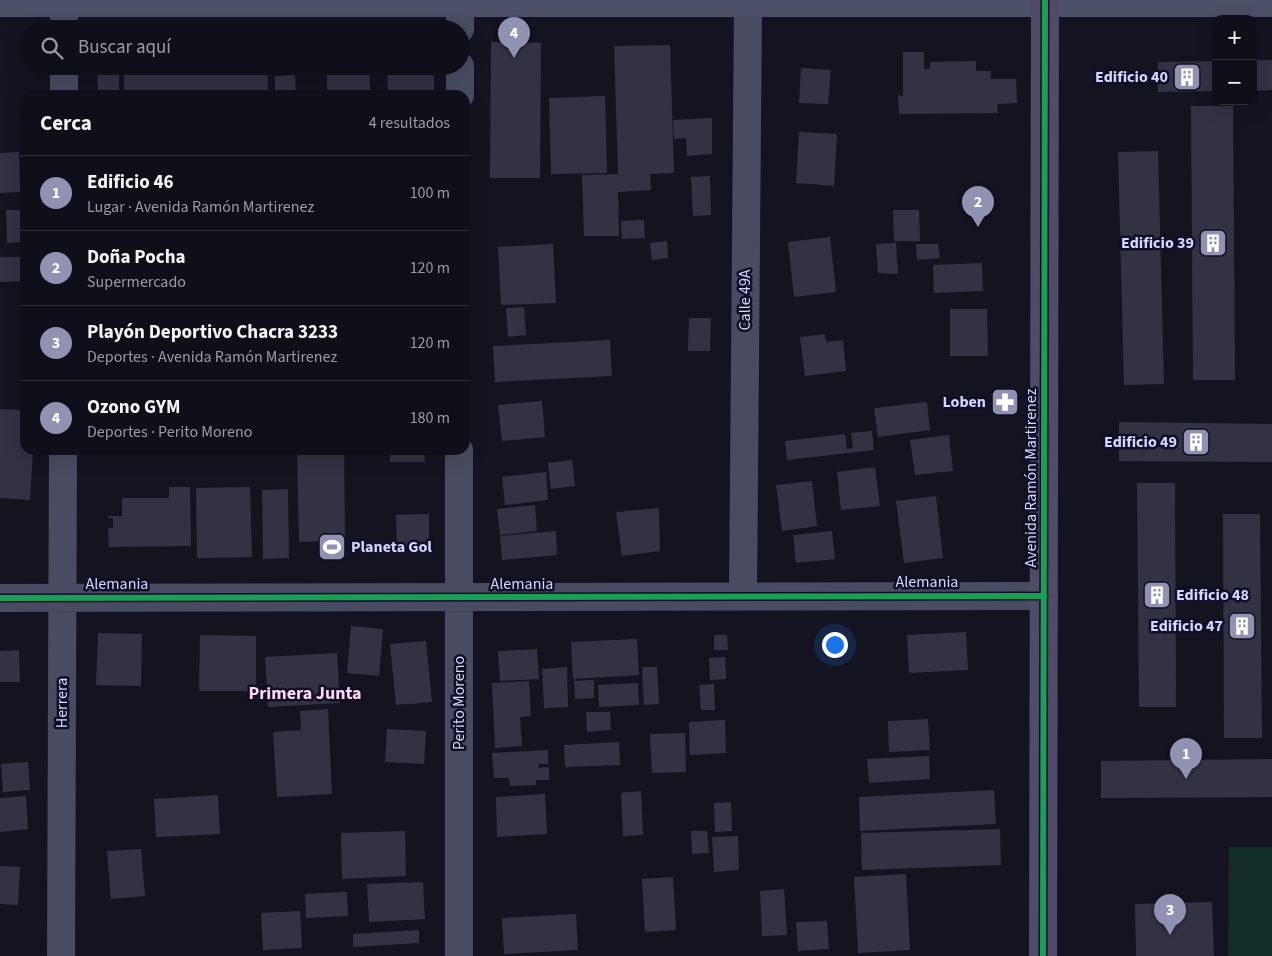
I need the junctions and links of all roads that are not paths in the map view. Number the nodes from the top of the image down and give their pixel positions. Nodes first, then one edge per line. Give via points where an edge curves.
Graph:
1 (748, 2) junction
2 (1046, 2) edge
3 (0, 3) edge
4 (1272, 3) edge
5 (64, 16) edge
6 (460, 16) edge
7 (64, 75) edge
8 (460, 75) edge
9 (64, 90) edge
10 (460, 90) edge
11 (63, 455) edge
12 (459, 455) edge
13 (743, 596) junction
14 (1044, 596) junction
15 (0, 598) edge
16 (62, 598) junction
17 (459, 598) junction
18 (61, 956) edge
19 (459, 956) edge
20 (1043, 956) edge

1 - 2 main road
1 - 6 main road
1 - 13 street, Calle 49A
2 - 4 main road
2 - 14 main road, Avenida Ramón Martirenez
3 - 5 main road
5 - 6 main road
7 - 9 street
8 - 10 street
11 - 16 street, Herrera
12 - 17 street, Perito Moreno
13 - 14 street, Alemania
13 - 17 street, Alemania
14 - 20 main road, Avenida Ramón Martirenez
15 - 16 street, Alemania
16 - 17 street, Alemania
16 - 18 street, Herrera
17 - 19 street, Perito Moreno

